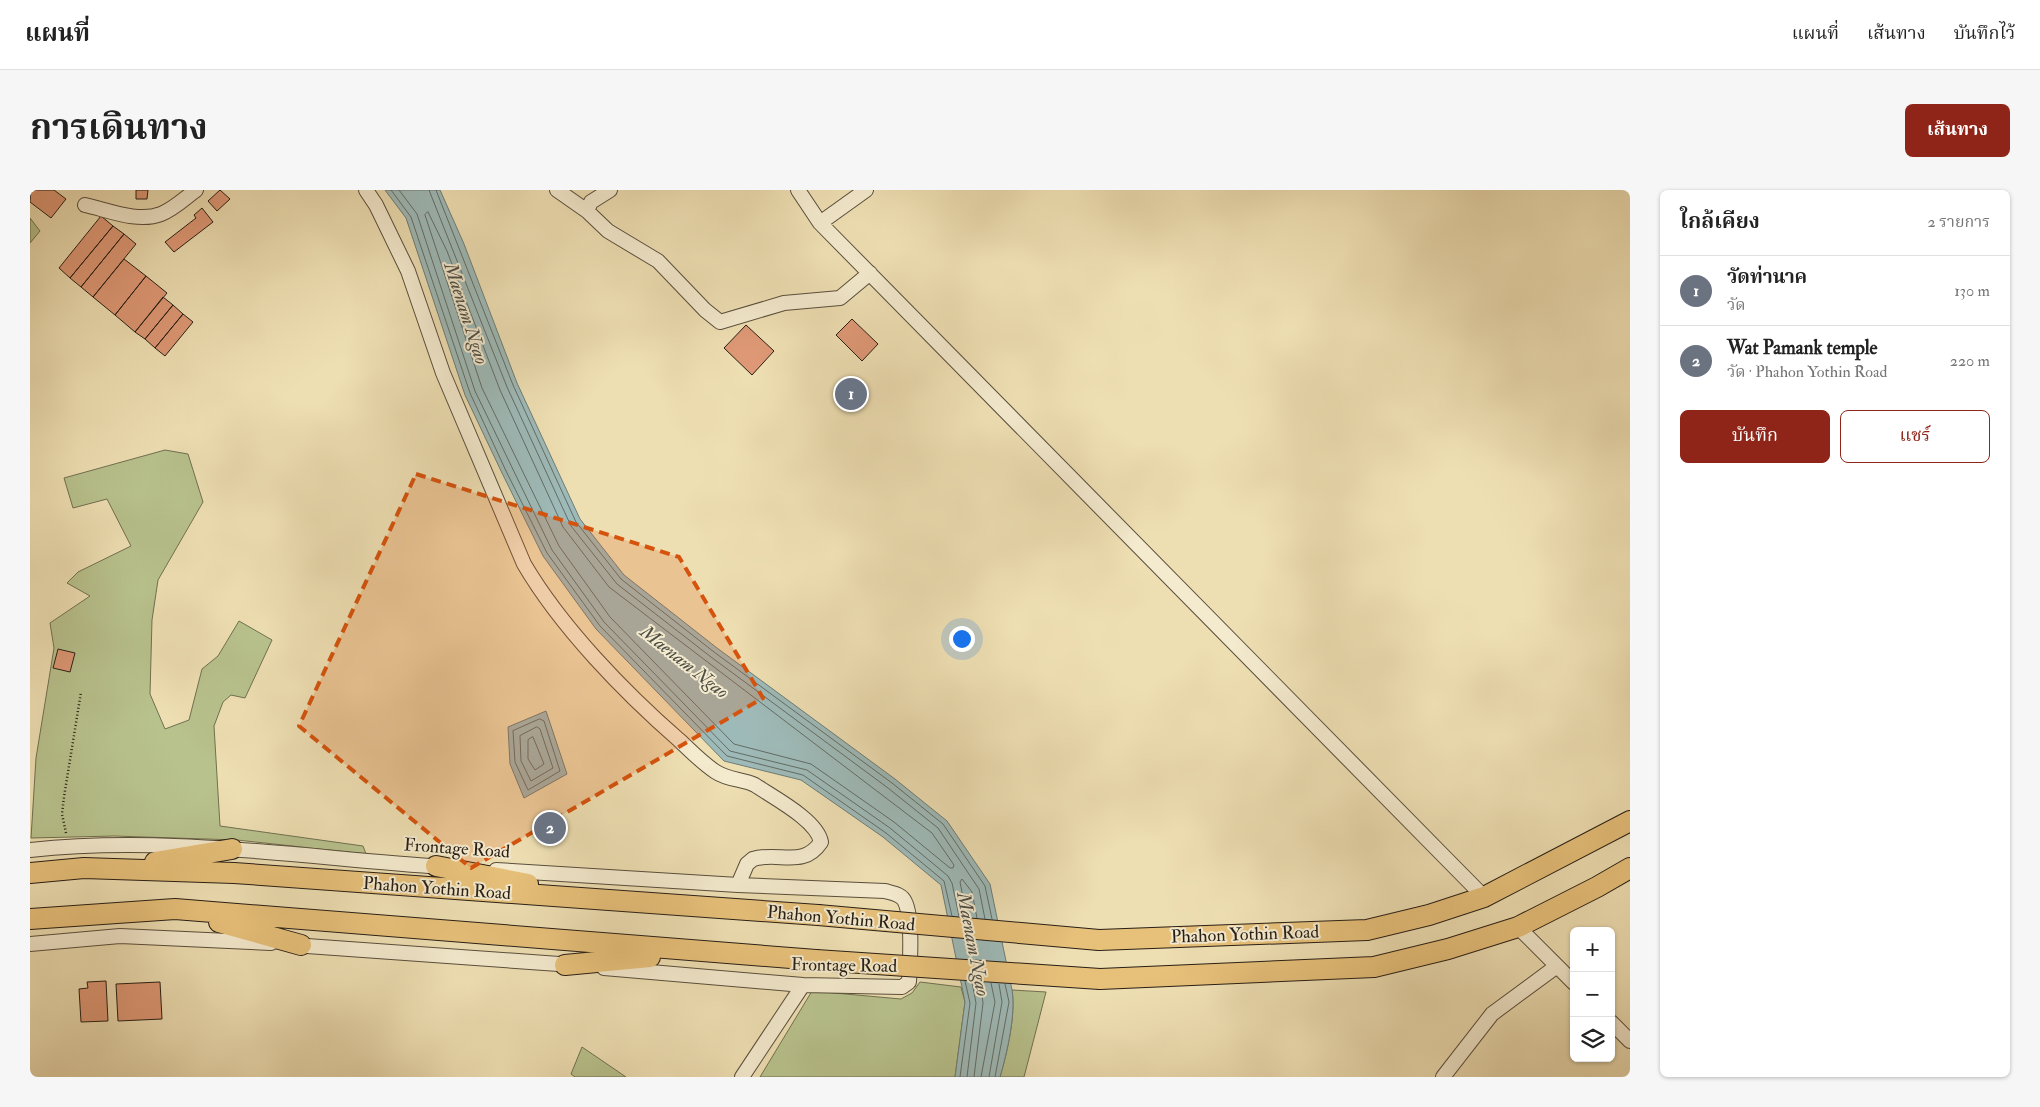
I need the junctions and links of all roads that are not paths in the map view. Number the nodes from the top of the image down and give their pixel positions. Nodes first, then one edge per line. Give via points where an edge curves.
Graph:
1 (196, 190) edge
2 (366, 190) edge
3 (557, 190) edge
4 (610, 190) edge
5 (798, 190) edge
6 (866, 190) edge
7 (85, 205) dead end
8 (587, 211) junction
9 (820, 223) junction
10 (870, 273) junction
11 (1630, 821) edge
12 (232, 848) junction
13 (30, 850) edge
14 (436, 866) junction
15 (1630, 868) edge
16 (114, 869) junction
17 (30, 872) edge
18 (738, 885) junction
19 (1484, 897) junction
20 (616, 902) junction
21 (175, 909) junction
22 (30, 919) edge
23 (1518, 927) junction
24 (30, 944) edge
25 (301, 945) junction
26 (704, 952) junction
27 (565, 965) junction
28 (1557, 966) junction
29 (1570, 980) edge
30 (803, 985) junction
31 (1615, 1026) edge
32 (1630, 1041) edge
33 (742, 1077) edge
34 (1443, 1077) edge

1 - 7 street via 160,214 146,217
2 - 18 street via 408,271 443,373 524,564 540,591 640,706 710,768 728,778 755,785 820,833 822,842 804,857 753,859 747,864
3 - 8 street
4 - 8 street via 591,202
5 - 9 street
6 - 9 street
8 - 10 street via 608,231 658,261 704,310 720,322 784,304 840,298
9 - 10 street
10 - 19 street
11 - 19 highway, Phahon Yothin Road
12 - 13 street, Frontage Road via 144,845
12 - 14 street, Frontage Road
12 - 16 highway
14 - 18 street, Frontage Road
14 - 20 highway
15 - 23 highway
16 - 17 highway, Phahon Yothin Road
16 - 20 highway, Phahon Yothin Road via 234,873
18 - 30 street, Frontage Road via 885,891 899,895 905,902 911,944 909,982 902,987
19 - 20 highway, Phahon Yothin Road, bridge via 1367,930 1099,940 818,915
21 - 22 highway
21 - 25 highway
21 - 26 highway
23 - 26 highway, bridge via 1374,967 1100,979
23 - 28 street
24 - 25 street, Frontage Road via 120,936
25 - 27 street, Frontage Road
26 - 27 highway
27 - 30 street, Frontage Road
28 - 29 street
28 - 34 street via 1492,1014
30 - 33 street
31 - 32 street

